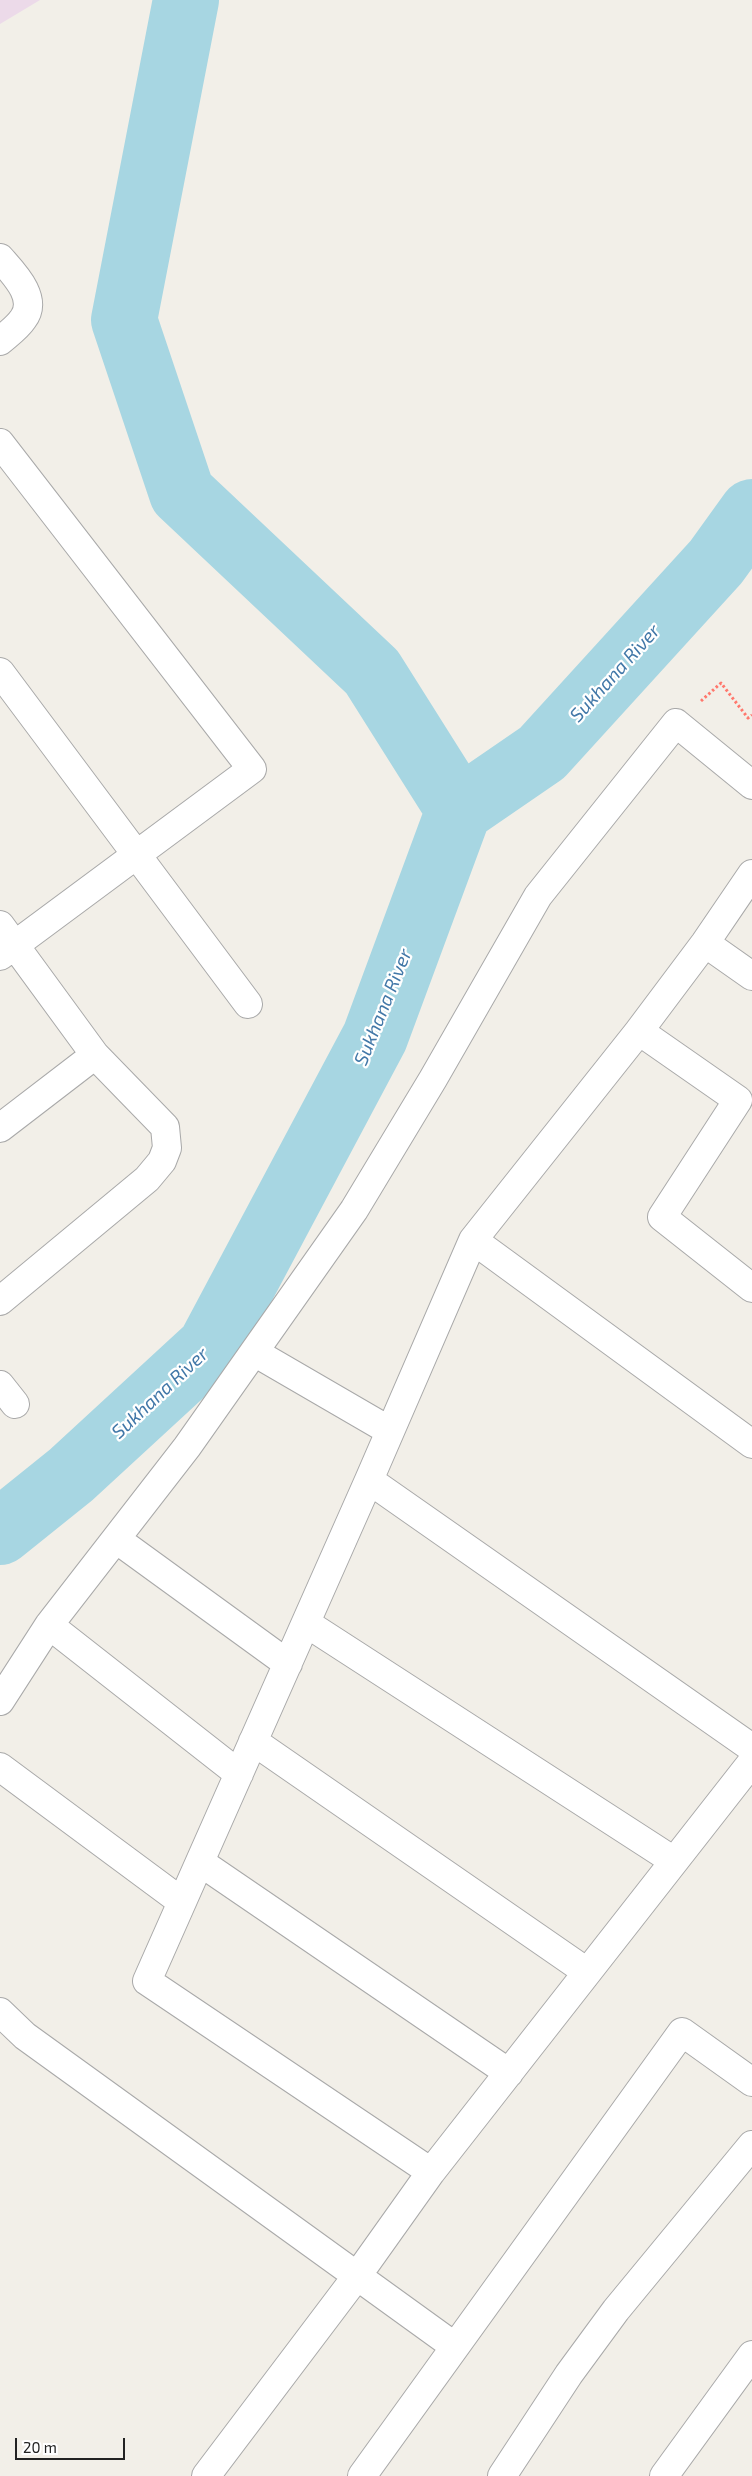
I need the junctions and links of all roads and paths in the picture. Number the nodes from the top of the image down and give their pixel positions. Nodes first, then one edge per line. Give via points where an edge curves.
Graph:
1 (0, 258) edge
2 (0, 341) edge
3 (0, 443) edge
4 (0, 672) edge
5 (752, 715) edge
6 (676, 723) junction
7 (752, 785) edge
8 (138, 854) junction
9 (752, 874) edge
10 (5, 942) edge
11 (705, 943) junction
12 (752, 976) edge
13 (248, 1004) dead end
14 (639, 1031) junction
15 (95, 1055) junction
16 (745, 1105) edge
17 (0, 1128) edge
18 (472, 1240) junction
19 (752, 1288) edge
20 (0, 1301) edge
21 (254, 1352) junction
22 (390, 1431) junction
23 (752, 1444) edge
24 (369, 1480) junction
25 (116, 1539) junction
26 (306, 1623) junction
27 (49, 1625) junction
28 (288, 1664) junction
29 (0, 1701) edge
30 (253, 1741) junction
31 (751, 1761) edge
32 (0, 1768) edge
33 (239, 1774) junction
34 (674, 1861) junction
35 (200, 1862) junction
36 (182, 1902) junction
37 (587, 1972) junction
38 (0, 2012) edge
39 (509, 2073) junction
40 (752, 2082) edge
41 (752, 2144) edge
42 (431, 2172) junction
43 (357, 2276) junction
44 (454, 2346) junction
45 (752, 2355) edge
46 (206, 2476) edge
47 (362, 2476) edge
48 (502, 2476) edge
49 (664, 2476) edge

1 - 2 street via 21,282 28,304 24,318
3 - 8 street via 252,769
4 - 8 street
5 - 6 path via 748,718 721,683
6 - 7 street
6 - 21 street via 538,896 354,1210
8 - 10 street
8 - 13 street
9 - 11 street
10 - 15 street
11 - 12 street
11 - 14 street
14 - 16 street
14 - 18 street
15 - 17 street
15 - 20 street via 165,1127 167,1148 147,1179
16 - 19 street via 662,1217
18 - 22 street
18 - 23 street
21 - 22 street
21 - 25 street via 187,1448
22 - 24 street
24 - 26 street
24 - 31 street
25 - 27 street
25 - 28 street
26 - 28 street
26 - 34 street
27 - 29 street
27 - 33 street
28 - 30 street
30 - 33 street
30 - 37 street
31 - 34 street
32 - 36 street
33 - 35 street
34 - 37 street
35 - 36 street
35 - 39 street
36 - 42 street via 147,1982
37 - 39 street
38 - 43 street via 25,2036
39 - 42 street
40 - 44 street via 682,2032
41 - 48 street via 610,2318
42 - 43 street
43 - 44 street
43 - 46 street
44 - 47 street
45 - 49 street

